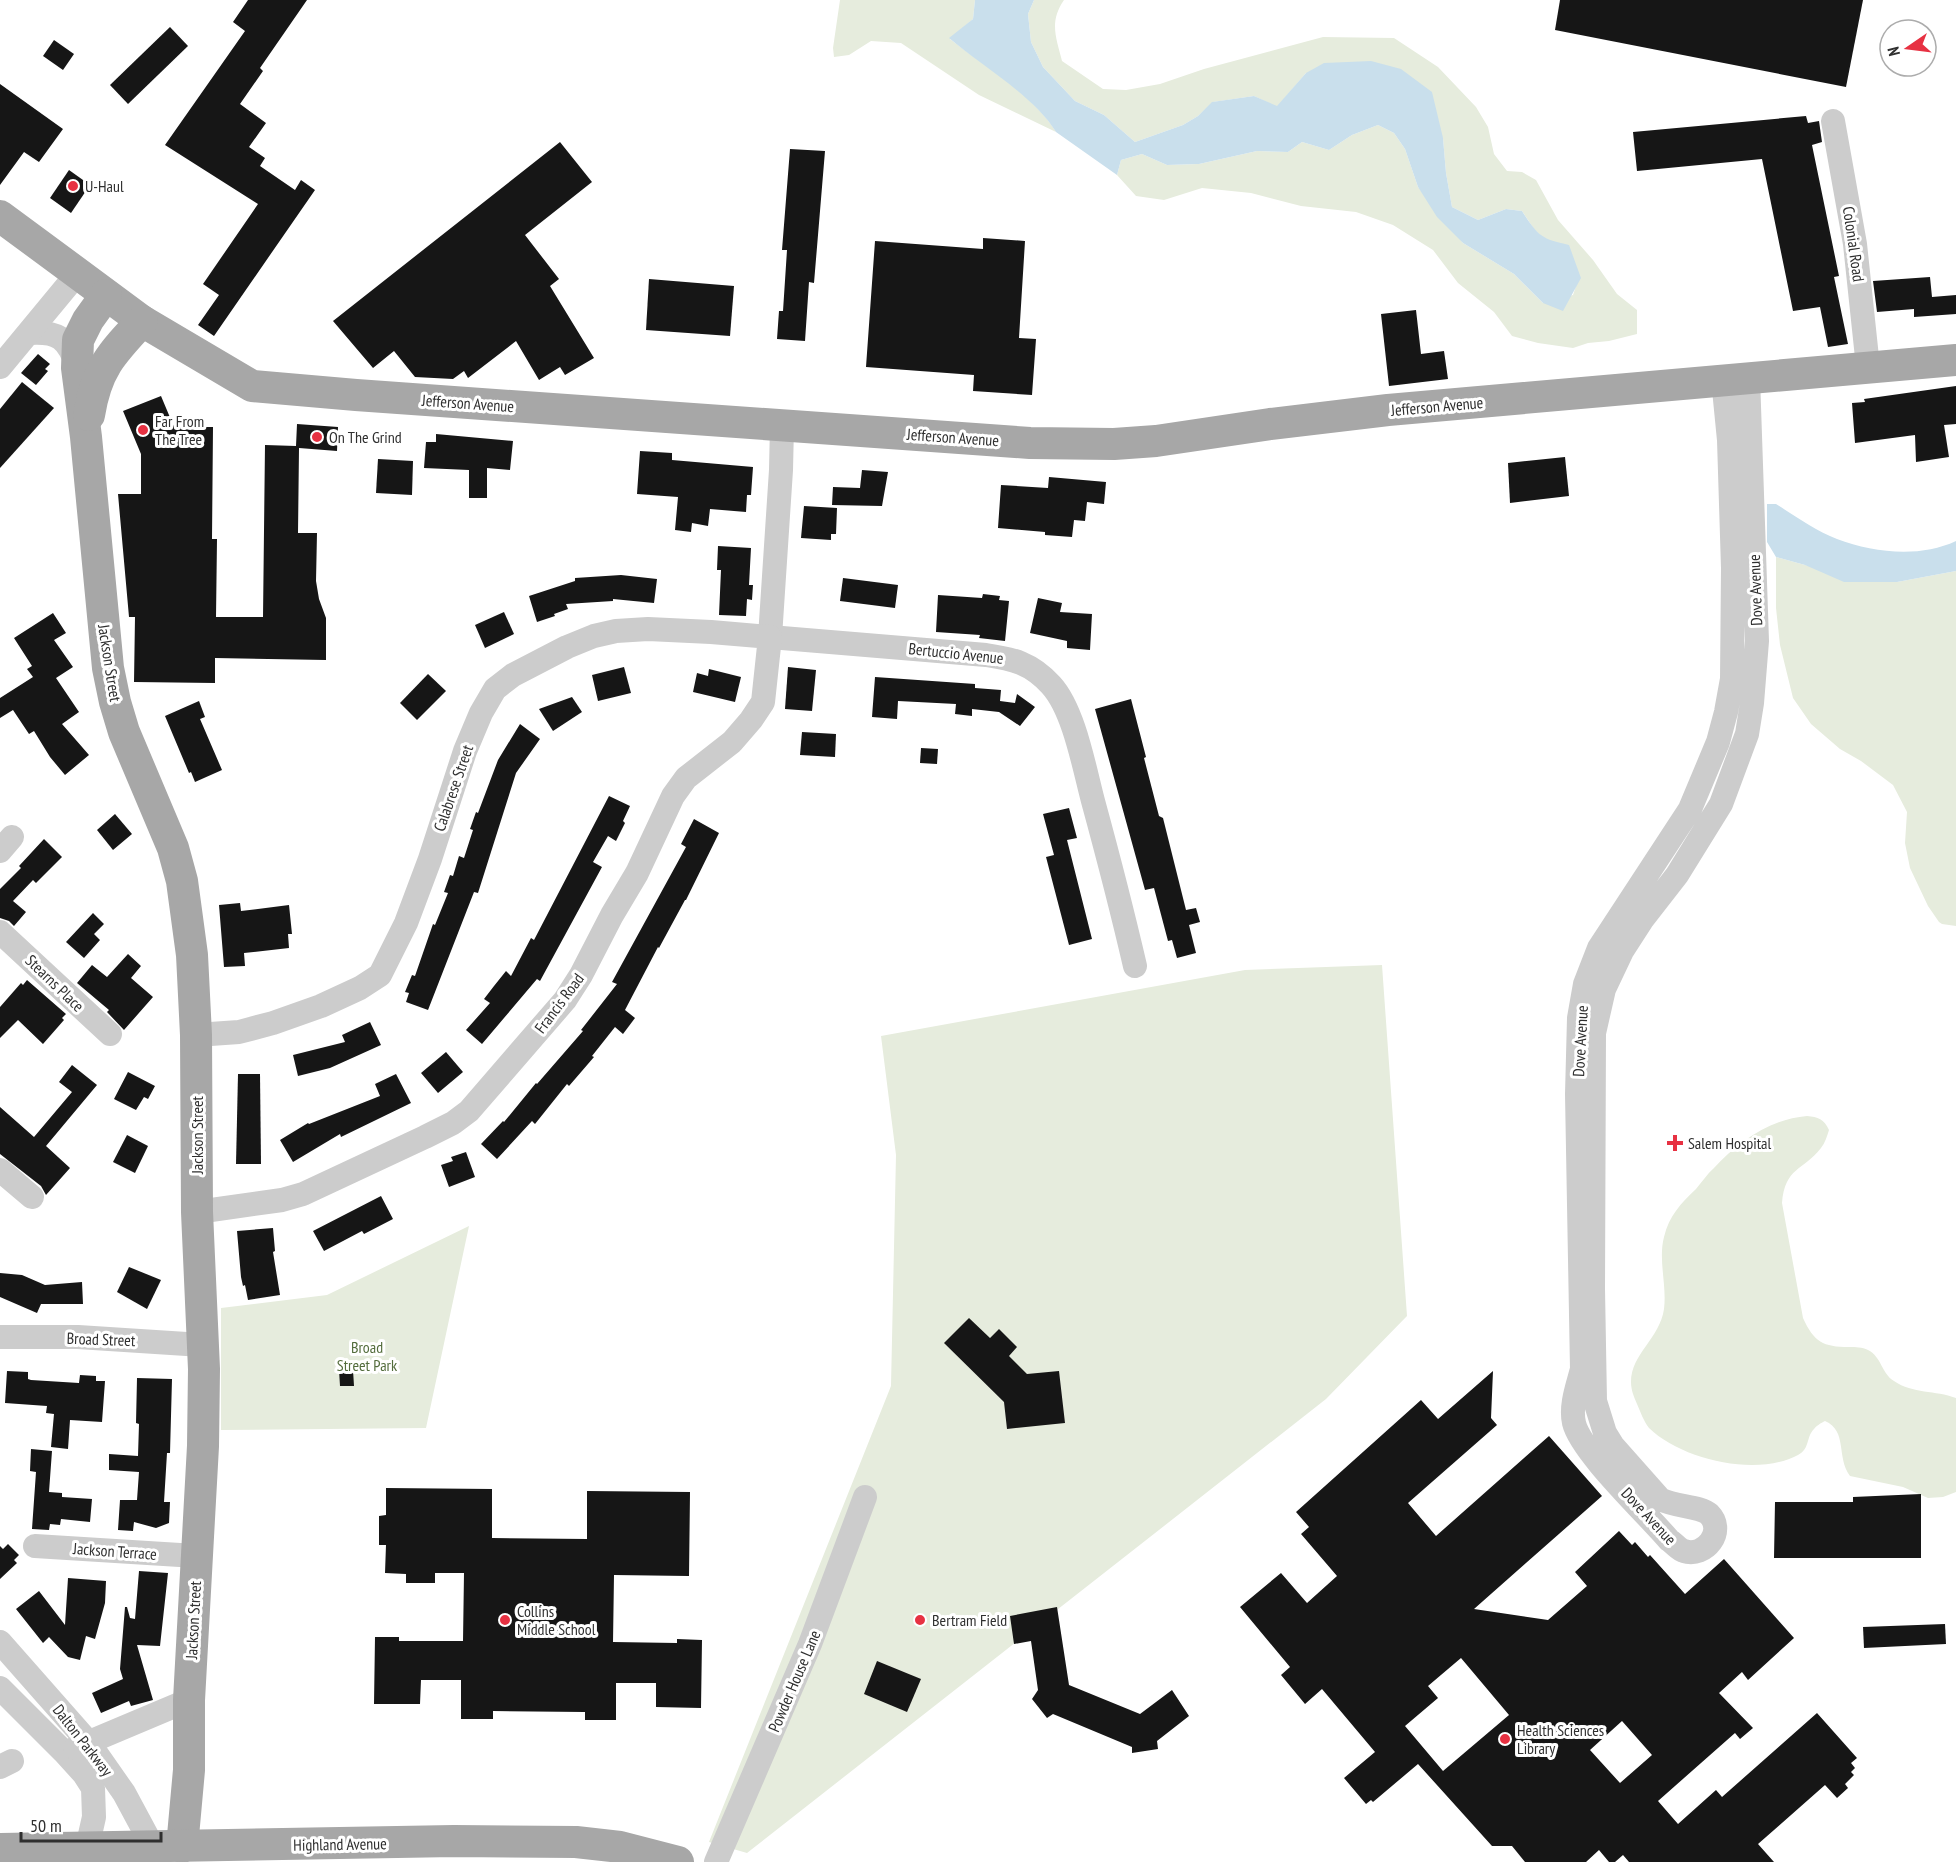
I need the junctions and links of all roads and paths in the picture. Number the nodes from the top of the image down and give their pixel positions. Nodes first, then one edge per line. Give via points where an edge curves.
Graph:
1 (1833, 121) dead end
2 (0, 216) edge
3 (77, 274) junction
4 (106, 296) junction
5 (142, 321) junction
6 (29, 333) junction
7 (1956, 360) edge
8 (0, 367) edge
9 (1868, 367) junction
10 (77, 368) junction
11 (1736, 378) junction
12 (782, 426) junction
13 (86, 437) junction
14 (770, 637) junction
15 (0, 932) edge
16 (1135, 966) dead end
17 (110, 1034) dead end
18 (196, 1035) junction
19 (0, 1170) edge
20 (32, 1197) dead end
21 (197, 1212) junction
22 (0, 1337) edge
23 (202, 1345) junction
24 (865, 1497) dead end
25 (34, 1546) dead end
26 (196, 1556) junction
27 (0, 1642) edge
28 (0, 1688) edge
29 (189, 1700) junction
30 (89, 1743) junction
31 (64, 1752) junction
32 (167, 1847) junction
33 (87, 1848) junction
34 (0, 1849) edge
35 (678, 1862) edge
36 (716, 1862) edge

1 - 9 street, Colonial Road via 1855,244
2 - 3 main road, Jefferson Avenue
3 - 4 main road, Jefferson Avenue
3 - 6 street
4 - 5 main road, Jefferson Avenue
4 - 10 main road, Jackson Street via 78,340
5 - 12 main road, Jefferson Avenue via 252,386
5 - 13 main road, Jackson Street via 101,371 92,395
6 - 8 street
6 - 10 street via 57,335 72,351
7 - 9 main road, Jefferson Avenue
9 - 11 main road, Jefferson Avenue
10 - 13 main road, Jackson Street
11 - 11 street, Dove Avenue via 1729,440 1732,679 1726,712 1690,809 1599,948 1585,984 1579,1018 1582,1369 1573,1410 1575,1424 1585,1445 1669,1540 1683,1551 1698,1552 1710,1543 1716,1532 1715,1522 1707,1512 1660,1499 1613,1446 1595,1401 1594,1033 1604,989 1622,951 1677,875 1720,804 1747,735 1757,641
11 - 12 main road, Jefferson Avenue via 1388,410 1114,444 1030,443
12 - 14 street
13 - 18 main road, Jackson Street via 114,702 182,881 192,955
14 - 16 street, Bertuccio Avenue via 986,655 1014,659 1036,670 1053,687 1066,709 1078,743
14 - 18 street, Calabrese Street via 701,631 616,631 567,647 513,675 495,689 481,713 406,923 380,975 321,1006 273,1023 239,1032
14 - 21 street, Francis Road via 763,702 732,742 686,778 673,796 638,873 565,1000 469,1111 453,1123 303,1194
15 - 17 street, Stearns Place
18 - 21 main road, Jackson Street
19 - 20 street
21 - 23 main road, Jackson Street
22 - 23 street, Broad Street via 78,1337
23 - 26 main road, Jackson Street via 203,1446
24 - 36 street, Powder House Lane via 814,1634
25 - 26 street, Jackson Terrace
26 - 29 main road, Jackson Street
27 - 30 street, Dalton Parkway
28 - 31 street, Dalton Parkway
29 - 30 street
29 - 32 main road, Jackson Street via 189,1770
30 - 31 street
30 - 32 street, Dalton Parkway
31 - 33 street, Dalton Parkway via 93,1788 94,1817
32 - 33 main road, Highland Avenue
32 - 35 main road, Highland Avenue via 576,1842 620,1847
33 - 34 main road, Highland Avenue

